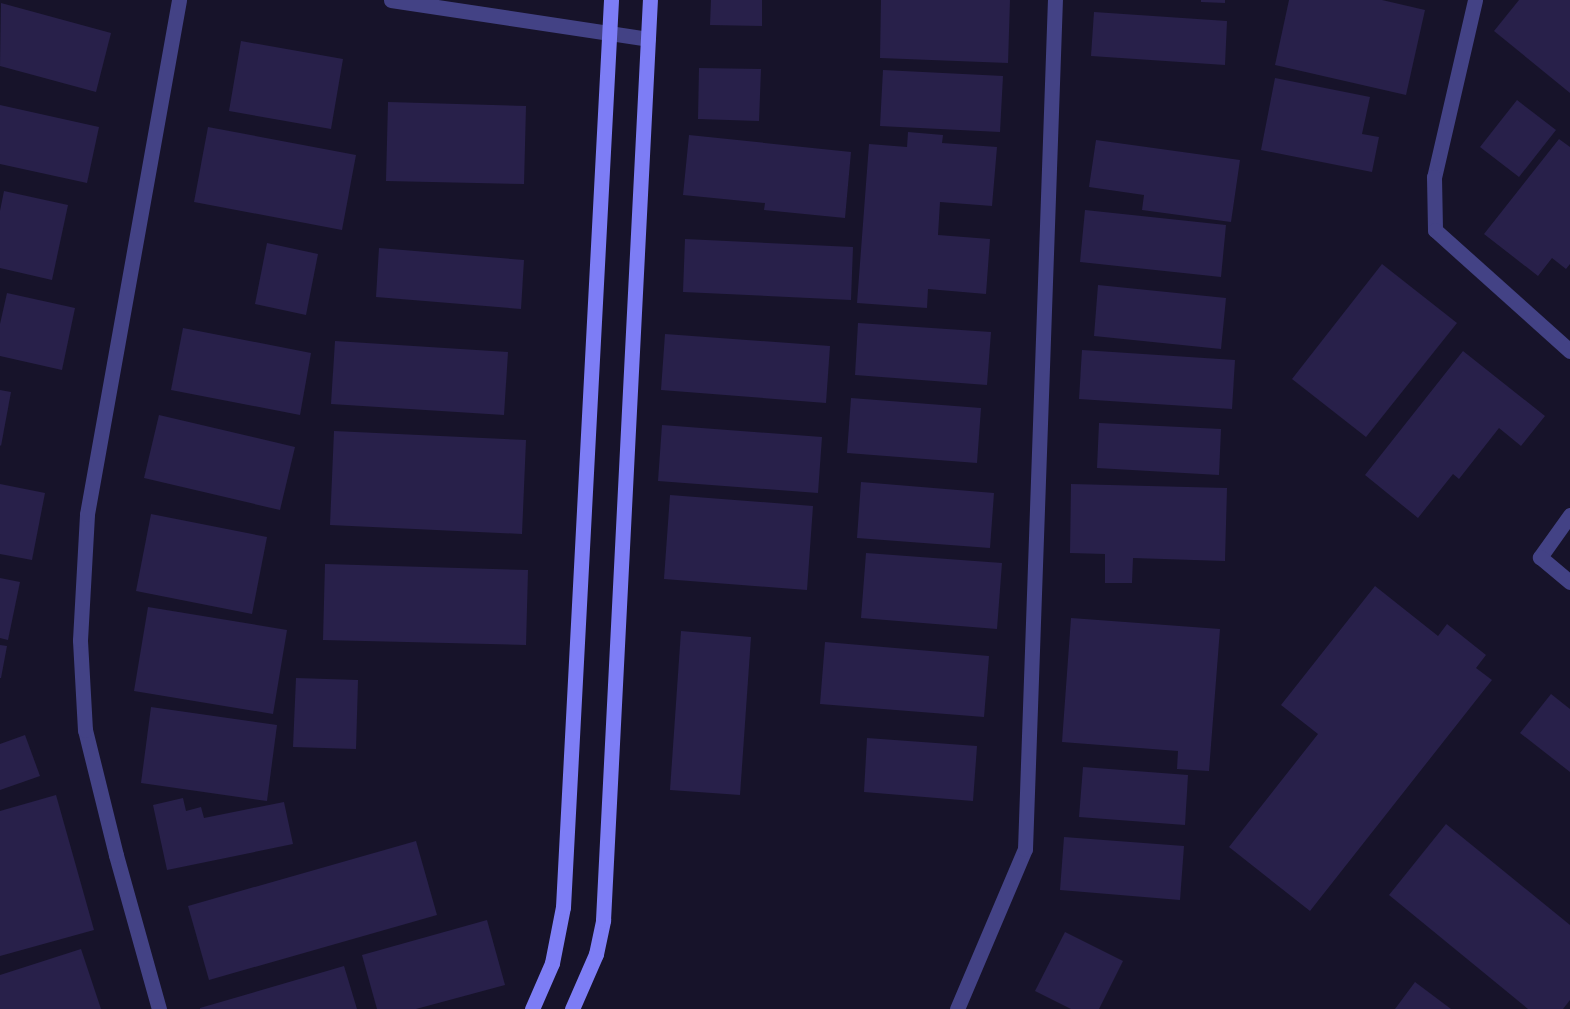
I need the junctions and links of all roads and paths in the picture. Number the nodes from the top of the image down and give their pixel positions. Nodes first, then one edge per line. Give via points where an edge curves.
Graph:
1 (180, 0) edge
2 (391, 0) edge
3 (610, 0) edge
4 (650, 0) edge
5 (1055, 0) edge
6 (1475, 0) edge
7 (609, 33) junction
8 (648, 39) junction
9 (1570, 351) edge
10 (1570, 515) edge
11 (1570, 582) edge
12 (159, 1009) edge
13 (532, 1009) edge
14 (572, 1009) edge
15 (957, 1009) edge

1 - 12 street via 87,514 80,639 85,730
2 - 7 street
3 - 7 street
4 - 8 street
5 - 15 street via 1024,849
6 - 9 street via 1434,177 1435,230
7 - 8 street
7 - 13 street via 563,907 552,963
8 - 14 street via 603,921 596,954
10 - 11 street via 1540,557

